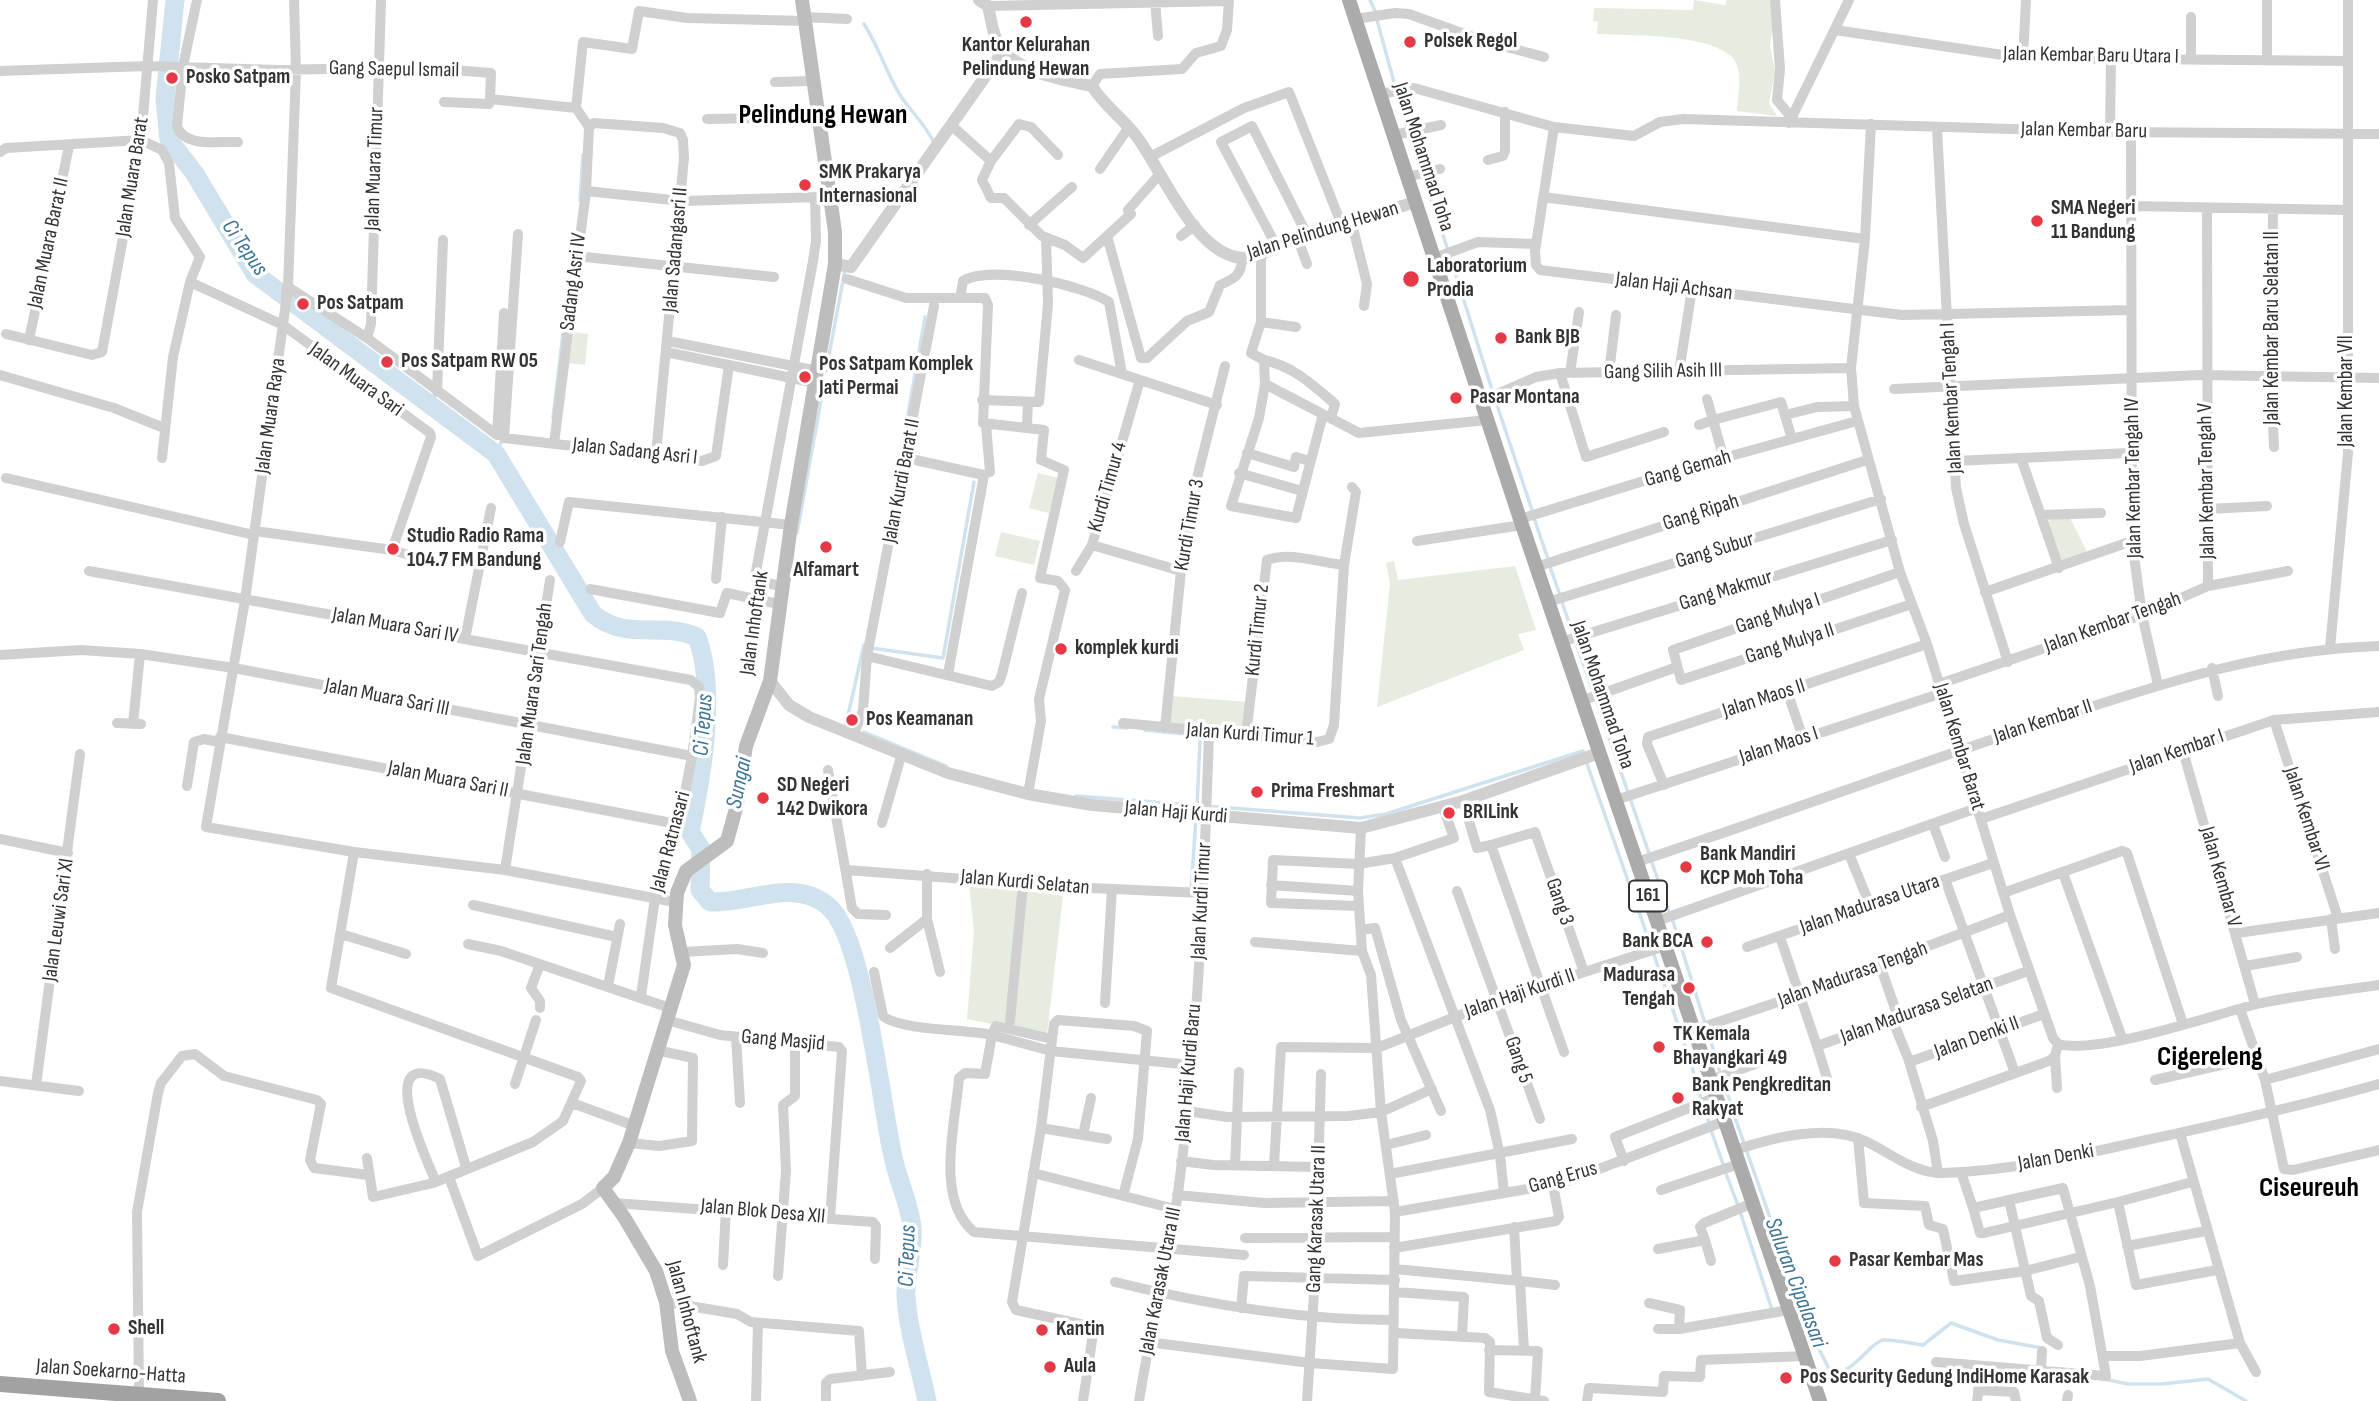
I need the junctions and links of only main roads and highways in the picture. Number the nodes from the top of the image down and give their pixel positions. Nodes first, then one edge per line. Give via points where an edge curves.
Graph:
1 (802, 0) edge
2 (1349, 0) edge
3 (0, 1384) edge
4 (218, 1401) edge
5 (690, 1401) edge
6 (1820, 1401) edge

1 - 5 main road, Jalan Inhoftank via 822,196 835,264 781,586 770,681 746,746 727,841 686,871 666,900 684,965 666,1010 629,1143 614,1177 603,1188 649,1256 666,1302 672,1351
2 - 6 main road, Jalan Mohammad Toha / 161 via 1536,567 1568,640 1581,701 1621,798 1637,862 1725,1121 1742,1152 1753,1203
3 - 4 highway, Jalan Soekarno-Hatta

